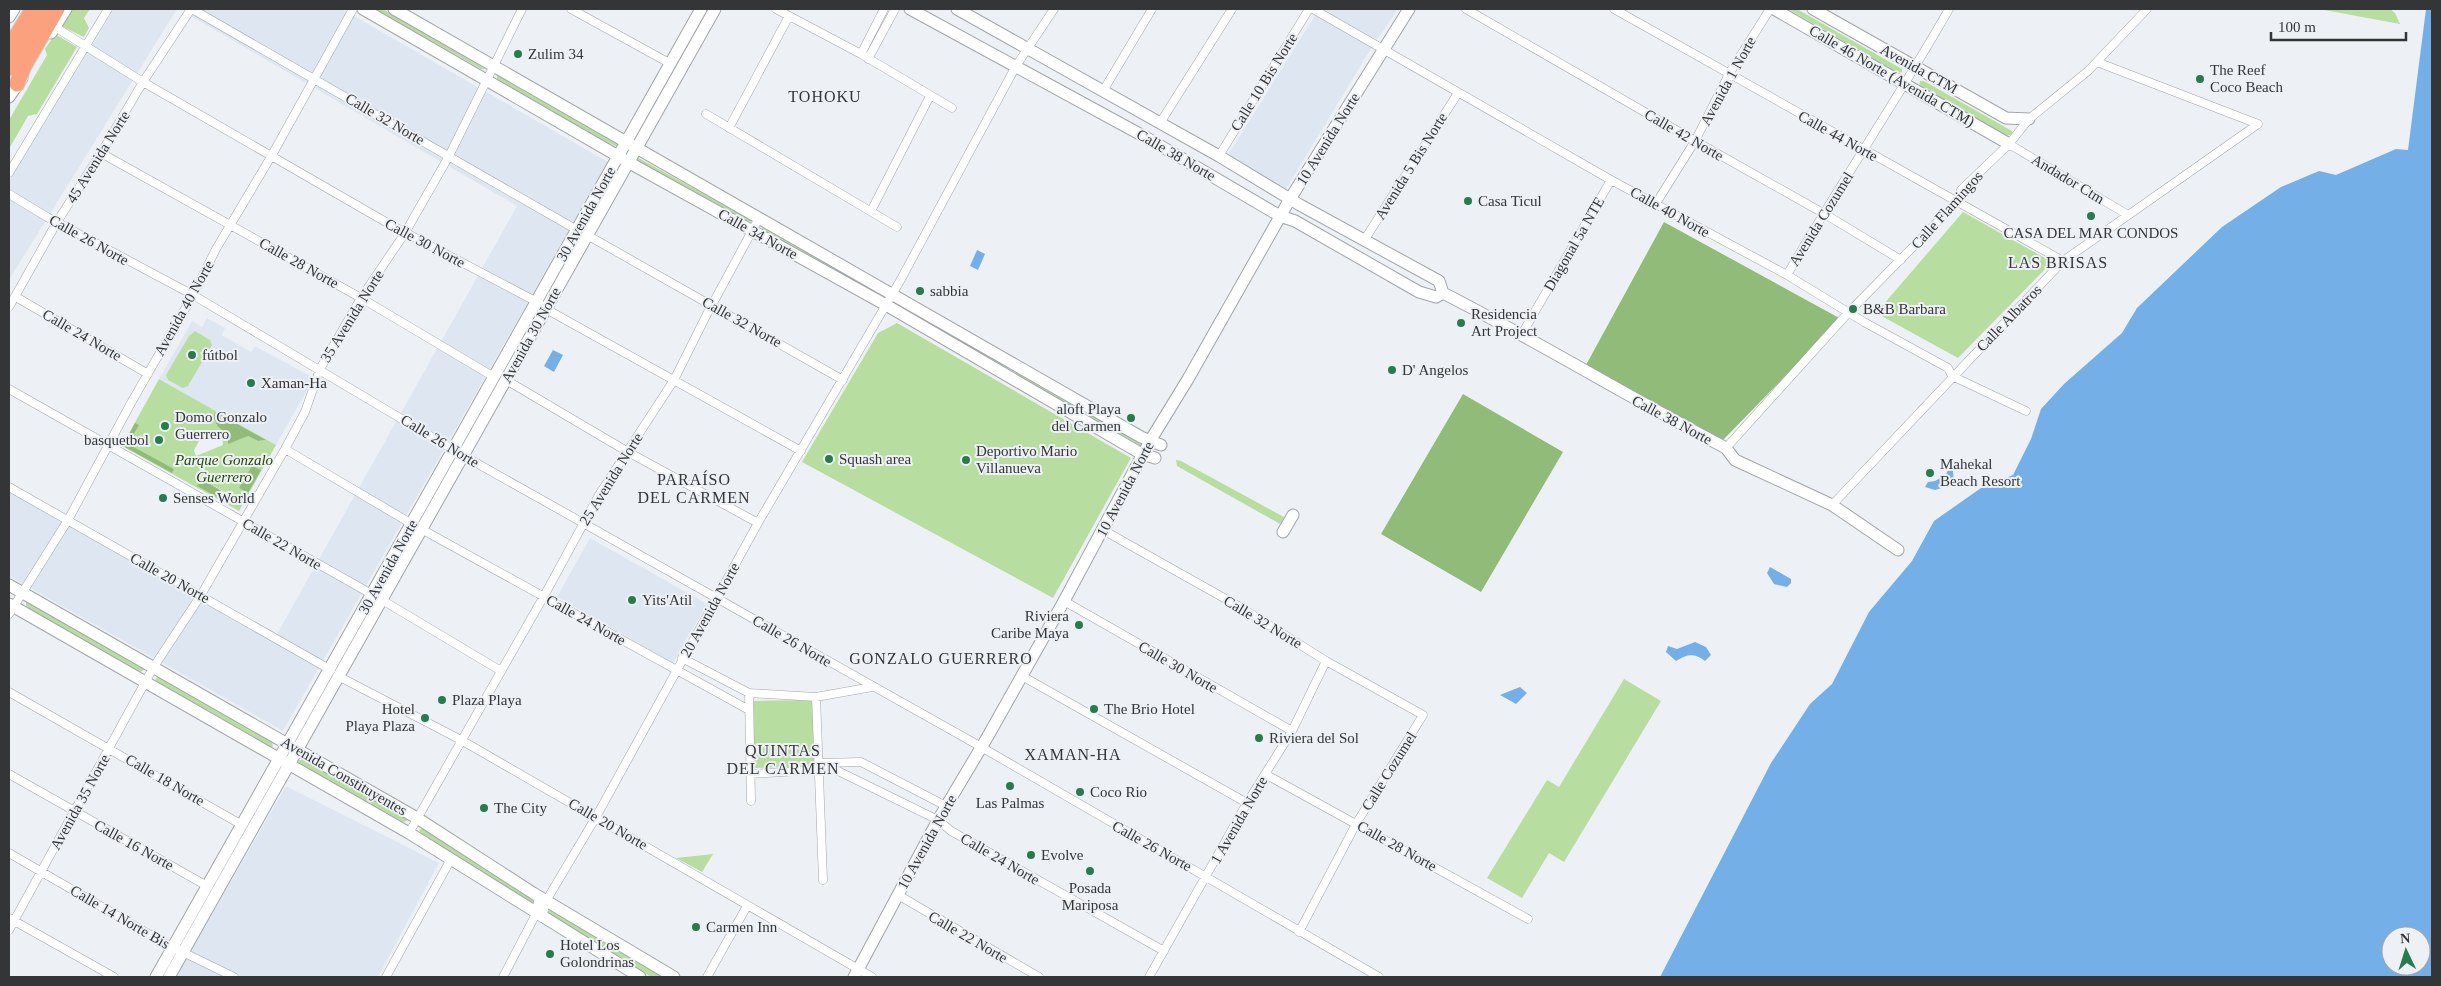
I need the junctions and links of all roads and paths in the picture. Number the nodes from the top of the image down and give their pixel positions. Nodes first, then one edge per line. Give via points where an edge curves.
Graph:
1 (14, 9) edge
2 (22, 9) edge
3 (33, 9) edge
4 (46, 9) edge
5 (57, 9) edge
6 (66, 9) edge
7 (108, 9) edge
8 (191, 9) edge
9 (353, 9) edge
10 (363, 9) edge
11 (394, 9) edge
12 (522, 9) edge
13 (571, 9) edge
14 (701, 9) edge
15 (715, 9) edge
16 (776, 9) edge
17 (884, 9) edge
18 (895, 9) edge
19 (910, 9) edge
20 (1054, 9) edge
21 (1152, 9) edge
22 (1232, 9) edge
23 (1309, 9) edge
24 (1313, 9) edge
25 (1409, 9) edge
26 (1466, 9) edge
27 (1614, 9) edge
28 (1770, 9) edge
29 (1774, 9) edge
30 (1813, 9) edge
31 (1949, 9) edge
32 (2147, 9) edge
33 (962, 10) edge
34 (9, 16) edge
35 (789, 16) junction
36 (9, 27) edge
37 (55, 27) junction
38 (85, 45) junction
39 (9, 48) edge
40 (1028, 50) junction
41 (1388, 52) junction
42 (861, 54) junction
43 (868, 59) junction
44 (2097, 62) junction
45 (671, 64) junction
46 (1016, 66) junction
47 (494, 67) junction
48 (9, 68) edge
49 (1916, 68) junction
50 (1729, 74) junction
51 (315, 79) junction
52 (487, 80) junction
53 (143, 82) junction
54 (17, 84) junction
55 (1905, 84) junction
56 (1103, 91) junction
57 (1458, 93) junction
58 (930, 96) junction
59 (9, 98) edge
60 (952, 108) dead end
61 (706, 114) dead end
62 (2029, 119) junction
63 (1160, 123) junction
64 (729, 128) junction
65 (1148, 138) junction
66 (1695, 141) junction
67 (2009, 144) junction
68 (631, 145) junction
69 (1864, 151) junction
70 (102, 153) junction
71 (272, 156) junction
72 (448, 156) junction
73 (1219, 156) junction
74 (623, 159) junction
75 (9, 173) edge
76 (1611, 180) junction
77 (9, 194) edge
78 (1290, 199) junction
79 (1958, 201) junction
80 (1655, 205) junction
81 (871, 211) junction
82 (1823, 213) junction
83 (2128, 215) junction
84 (1280, 216) junction
85 (759, 218) junction
86 (57, 222) junction
87 (230, 225) junction
88 (898, 226) dead end
89 (753, 232) junction
90 (405, 233) junction
91 (582, 233) junction
92 (1365, 239) junction
93 (1902, 260) junction
94 (2064, 261) junction
95 (1787, 275) junction
96 (893, 292) junction
97 (1443, 293) junction
98 (193, 295) junction
99 (16, 297) junction
100 (361, 298) junction
101 (712, 305) junction
102 (886, 305) junction
103 (541, 306) junction
104 (9, 307) edge
105 (1848, 313) junction
106 (1522, 334) junction
107 (1016, 365) junction
108 (320, 369) junction
109 (148, 374) junction
110 (1009, 376) junction
111 (1952, 376) junction
112 (494, 378) junction
113 (506, 380) junction
114 (674, 380) junction
115 (843, 380) junction
116 (9, 389) edge
117 (489, 409) joint
118 (2026, 411) dead end
119 (1156, 443) junction
120 (109, 446) junction
121 (1726, 448) junction
122 (285, 449) junction
123 (801, 451) junction
124 (628, 452) junction
125 (459, 453) junction
126 (1143, 454) junction
127 (1155, 458) dead end
128 (9, 487) edge
129 (1832, 505) junction
130 (1293, 515) dead end
131 (68, 520) junction
132 (243, 522) junction
133 (583, 523) junction
134 (758, 523) junction
135 (412, 524) junction
136 (423, 530) junction
137 (1103, 530) junction
138 (1283, 532) dead end
139 (1898, 550) dead end
140 (9, 585) edge
141 (21, 592) junction
142 (201, 595) junction
143 (372, 595) junction
144 (544, 596) junction
145 (717, 597) junction
146 (382, 600) junction
147 (1064, 601) junction
148 (10, 608) edge
149 (682, 658) junction
150 (1326, 661) junction
151 (153, 668) junction
152 (676, 670) junction
153 (501, 671) junction
154 (335, 674) junction
155 (1022, 676) junction
156 (145, 683) junction
157 (872, 687) junction
158 (9, 692) edge
159 (750, 693) junction
160 (816, 696) junction
161 (749, 710) junction
162 (1423, 715) joint
163 (1292, 731) junction
164 (461, 740) junction
165 (286, 744) junction
166 (982, 748) junction
167 (109, 749) junction
168 (297, 750) junction
169 (283, 761) junction
170 (820, 767) junction
171 (9, 774) edge
172 (750, 774) junction
173 (1265, 774) junction
174 (751, 801) dead end
175 (1247, 803) junction
176 (946, 806) junction
177 (75, 812) junction
178 (596, 817) junction
179 (417, 818) junction
180 (938, 820) junction
181 (1356, 824) junction
182 (242, 825) junction
183 (408, 833) junction
184 (9, 853) edge
185 (451, 859) junction
186 (41, 872) junction
187 (1207, 876) junction
188 (823, 880) dead end
189 (207, 886) junction
190 (898, 895) junction
191 (542, 898) junction
192 (747, 906) junction
193 (539, 916) junction
194 (1528, 919) dead end
195 (11, 920) edge
196 (9, 930) edge
197 (1299, 932) junction
198 (178, 949) junction
199 (1164, 951) junction
200 (863, 975) edge
201 (114, 977) edge
202 (156, 977) edge
203 (169, 977) edge
204 (234, 977) edge
205 (386, 977) edge
206 (503, 977) edge
207 (640, 977) edge
208 (674, 977) edge
209 (707, 977) edge
210 (1039, 977) edge
211 (1149, 977) edge
212 (1379, 977) edge

1 - 34 main road
2 - 36 highway
3 - 39 highway
4 - 48 highway
5 - 54 highway
6 - 37 main road
7 - 38 street
8 - 51 street, Calle 32 Norte
8 - 53 street, 45 Avenida Norte
9 - 51 street, Avenida 40 Norte
10 - 52 main road, Calle 34 Norte
11 - 47 main road, Calle 34 Norte
12 - 47 street
13 - 45 street
14 - 45 main road
15 - 68 main road
16 - 35 street
17 - 42 street
18 - 43 street
19 - 46 main road, Calle 38 Norte
20 - 40 street
21 - 56 street
22 - 63 street
23 - 73 street, Calle 10 Bis Norte
24 - 41 street, Calle 40 Norte
25 - 41 main road, 10 Avenida Norte
26 - 66 street, Calle 42 Norte
27 - 50 street, Calle 44 Norte
28 - 50 street, Avenida 1 Norte
29 - 55 main road, Calle 46 Norte (Avenida CTM)
30 - 49 main road, Avenida CTM
31 - 49 street, Avenida Cozumel
32 - 44 street, Calle Flamingos
33 - 40 main road, Calle 38 Norte
35 - 42 street
35 - 64 street
37 - 38 street, Calle 30 Norte
37 - 54 main road
38 - 53 street, Calle 30 Norte
38 - 75 street
40 - 46 street
40 - 56 main road, Calle 38 Norte
41 - 57 street, Calle 40 Norte
41 - 78 main road, 10 Avenida Norte
42 - 43 street
43 - 58 street
44 - 62 street, Calle Flamingos
44 - 83 street, Calle Albatros via 2258,124
45 - 68 main road
46 - 65 main road, Calle 38 Norte
46 - 96 street
47 - 52 street
47 - 68 main road, Calle 34 Norte
49 - 55 street, Avenida Cozumel
49 - 62 main road, Avenida CTM via 2006,118
50 - 66 street, Avenida 1 Norte
50 - 69 street, Calle 44 Norte
51 - 71 street, Avenida 40 Norte
51 - 72 street, Calle 32 Norte
52 - 72 street, 35 Avenida Norte
52 - 74 main road, Calle 34 Norte
53 - 70 street, 45 Avenida Norte
53 - 71 street, Calle 30 Norte
54 - 59 main road
55 - 67 main road, Calle 46 Norte (Avenida CTM)
55 - 69 street, Avenida Cozumel
56 - 63 main road, Calle 38 Norte
57 - 76 street, Calle 40 Norte
57 - 92 street, Avenida 5 Bis Norte
58 - 60 street
58 - 81 street
61 - 64 street
62 - 67 street, Calle Flamingos
63 - 65 main road
63 - 73 main road, Calle 38 Norte
64 - 81 street
65 - 84 main road, Calle 38 Norte
66 - 80 street, Avenida 1 Norte
66 - 82 street, Calle 42 Norte
67 - 79 street, Calle Flamingos via 1961,190
67 - 83 street, Andador Ctm
68 - 74 main road
68 - 85 main road, Calle 34 Norte
69 - 79 street, Calle 44 Norte
69 - 82 street, Avenida Cozumel
70 - 86 street, 45 Avenida Norte
70 - 87 street, Calle 28 Norte
71 - 87 street, Avenida 40 Norte
71 - 90 street, Calle 30 Norte
72 - 90 street, 35 Avenida Norte
72 - 91 street, Calle 32 Norte
73 - 78 main road, Calle 38 Norte
74 - 89 main road, Calle 34 Norte
74 - 91 main road, 30 Avenida Norte
76 - 80 street, Calle 40 Norte
76 - 106 street, Diagonal 5a NTE
77 - 86 street, Calle 26 Norte
78 - 84 main road, 10 Avenida Norte
78 - 92 main road, Calle 38 Norte
79 - 93 street, Calle Flamingos
79 - 94 street, Calle 44 Norte
80 - 95 street, Calle 40 Norte
81 - 88 street
82 - 93 street, Calle 42 Norte
82 - 95 street, Avenida Cozumel
83 - 94 street, Calle Albatros
84 - 97 main road, Calle 38 Norte via 1295,220 1419,292 1436,297
84 - 119 main road, 10 Avenida Norte
85 - 89 street, 25 Avenida Norte
85 - 96 main road, Calle 34 Norte
86 - 98 street, Calle 26 Norte
86 - 99 street, 45 Avenida Norte
87 - 98 street, Avenida 40 Norte
87 - 100 street, Calle 28 Norte
89 - 101 street, 25 Avenida Norte
89 - 102 main road, Calle 34 Norte
90 - 100 street, 35 Avenida Norte
90 - 103 street, Calle 30 Norte
91 - 101 street, Calle 32 Norte
91 - 103 main road, Avenida 30 Norte
92 - 97 main road, Calle 38 Norte via 1439,281
93 - 105 street, Calle Flamingos
94 - 111 street, Calle Albatros
95 - 105 street, Calle 40 Norte
96 - 102 street, 20 Avenida Norte
96 - 107 main road, Calle 34 Norte
97 - 106 main road, Calle 38 Norte
98 - 108 street, Calle 26 Norte
98 - 109 street, Avenida 40 Norte
99 - 104 street, 45 Avenida Norte
99 - 109 street, Calle 24 Norte
100 - 108 street, 35 Avenida Norte
100 - 112 street, Calle 28 Norte
101 - 114 street, 25 Avenida Norte
101 - 115 street, Calle 32 Norte
102 - 110 main road, Calle 34 Norte
102 - 115 street, 20 Avenida Norte
103 - 112 main road, 30 Avenida Norte
103 - 113 main road, Avenida 30 Norte
103 - 114 street, Calle 30 Norte
105 - 111 street, Calle 40 Norte via 1948,368
105 - 121 street, Calle Flamingos
106 - 121 main road, Calle 38 Norte via 1640,403
107 - 110 main road
107 - 119 main road, Calle 34 Norte
108 - 122 street, 35 Avenida Norte via 305,412
108 - 125 street, Calle 26 Norte
109 - 120 street, Avenida 40 Norte
110 - 126 main road, Calle 34 Norte
111 - 118 street, Calle 40 Norte
111 - 129 street, Calle Albatros
112 - 125 main road, 30 Avenida Norte
113 - 117 main road, Avenida 30 Norte
113 - 124 street
114 - 123 street, Calle 30 Norte
114 - 124 street, 25 Avenida Norte
115 - 123 street, 20 Avenida Norte
116 - 120 street, Calle 22 Norte
117 - 125 main road, 30 Avenida Norte
119 - 126 main road, 10 Avenida Norte
120 - 131 street, Avenida 40 Norte
120 - 132 street, Calle 22 Norte
121 - 129 main road, Calle 38 Norte via 1735,460
122 - 132 street, 35 Avenida Norte
122 - 135 street
123 - 134 street, 20 Avenida Norte
124 - 133 street, 25 Avenida Norte
124 - 134 street
125 - 133 street, Calle 26 Norte
125 - 135 main road, 30 Avenida Norte
125 - 136 main road, 30 Avenida Norte
126 - 127 main road, Calle 34 Norte
126 - 137 main road, 10 Avenida Norte
128 - 131 street, Calle 20 Norte
129 - 139 main road, Calle 38 Norte
130 - 138 main road
131 - 141 street, Avenida 40 Norte
131 - 142 street, Calle 20 Norte
132 - 142 street, 35 Avenida Norte
132 - 143 street, Calle 22 Norte
133 - 144 street, 25 Avenida Norte
133 - 145 street, Calle 26 Norte
134 - 145 street, 20 Avenida Norte
135 - 143 main road, 30 Avenida Norte
136 - 144 street, Calle 24 Norte
136 - 146 main road, 30 Avenida Norte
137 - 147 main road, 10 Avenida Norte
137 - 150 street, Calle 32 Norte via 1240,607
140 - 141 main road, Avenida Constituyentes
141 - 148 street, Avenida 40 Norte
141 - 151 main road, Avenida Constituyentes
142 - 151 street, 35 Avenida Norte
142 - 154 street, Calle 20 Norte
143 - 146 street, Calle 22 Norte
143 - 154 main road, 30 Avenida Norte
144 - 152 street, Calle 24 Norte
144 - 153 street, 25 Avenida Norte
145 - 149 street, 20 Avenida Norte
145 - 157 street, Calle 26 Norte
146 - 153 street, Calle 22 Norte
146 - 154 main road, 30 Avenida Norte
147 - 155 main road, 10 Avenida Norte
147 - 163 street, Calle 30 Norte
148 - 156 main road, Avenida Constituyentes
149 - 152 street, 20 Avenida Norte
149 - 159 street
150 - 162 street, Calle 32 Norte
150 - 163 street, 1 Avenida Norte
151 - 156 street, 35 Avenida Norte
151 - 165 main road, Avenida Constituyentes
152 - 161 street, Calle 24 Norte
152 - 178 street, 20 Avenida Norte
153 - 164 street, 25 Avenida Norte
154 - 164 street, Calle 20 Norte
154 - 165 main road, 30 Avenida Norte
154 - 168 main road, 30 Avenida Norte
155 - 166 main road, 10 Avenida Norte
155 - 175 street
156 - 167 street, Avenida 35 Norte
156 - 169 main road, Avenida Constituyentes
157 - 160 street
157 - 166 street, Calle 26 Norte
158 - 167 street, Calle 18 Norte
159 - 160 street
159 - 161 street
160 - 170 street
161 - 172 street
162 - 181 street, Calle Cozumel
163 - 173 street, 1 Avenida Norte
164 - 178 street, Calle 20 Norte
164 - 179 street, 25 Avenida Norte
165 - 168 main road, Avenida Constituyentes
165 - 169 main road, 30 Avenida Norte
166 - 176 main road, 10 Avenida Norte
166 - 187 street, Calle 26 Norte
167 - 177 street, Avenida 35 Norte
167 - 182 street, Calle 18 Norte
168 - 169 main road, 30 Avenida Norte
168 - 179 main road, Avenida Constituyentes
169 - 182 main road, 30 Avenida Norte
169 - 183 main road, Avenida Constituyentes
169 - 198 main road, 30 Avenida Norte
170 - 172 street, Calle 24 Norte
170 - 176 street, Calle 24 Norte via 860,762
170 - 180 street, Calle 24 Norte via 834,769
170 - 188 street
171 - 177 street, Calle 16 Norte
172 - 174 street
173 - 175 street, 1 Avenida Norte
173 - 181 street, Calle 28 Norte
175 - 187 street, 1 Avenida Norte
176 - 180 main road, 10 Avenida Norte
177 - 186 street, Avenida 35 Norte
177 - 189 street, Calle 16 Norte
178 - 191 street, 20 Avenida Norte
178 - 192 street, Calle 20 Norte
179 - 183 street, 25 Avenida Norte
179 - 191 main road, Avenida Constituyentes
180 - 190 main road, 10 Avenida Norte
180 - 199 street, Calle 24 Norte via 967,840
181 - 194 street, Calle 28 Norte
181 - 197 street, Calle Cozumel
182 - 189 main road, 30 Avenida Norte
183 - 185 main road, Avenida Constituyentes
184 - 186 street, Calle 14 Norte Bis
185 - 193 main road, Avenida Constituyentes
185 - 205 street
186 - 195 street, Avenida 35 Norte
186 - 198 street, Calle 14 Norte Bis
187 - 197 street, Calle 26 Norte
187 - 199 street, 1 Avenida Norte
189 - 198 main road, 30 Avenida Norte
190 - 200 main road, 10 Avenida Norte
190 - 210 street, Calle 22 Norte
191 - 193 street, 20 Avenida Norte
191 - 208 main road, Avenida Constituyentes
192 - 200 street, Calle 20 Norte
192 - 209 street
193 - 206 street, 20 Avenida Norte
193 - 207 main road, Avenida Constituyentes
195 - 196 street
195 - 201 street
197 - 212 street, Calle 26 Norte
198 - 202 main road, 30 Avenida Norte
198 - 203 main road, 30 Avenida Norte
198 - 204 street, Calle 14 Norte Bis
199 - 211 street, 1 Avenida Norte

